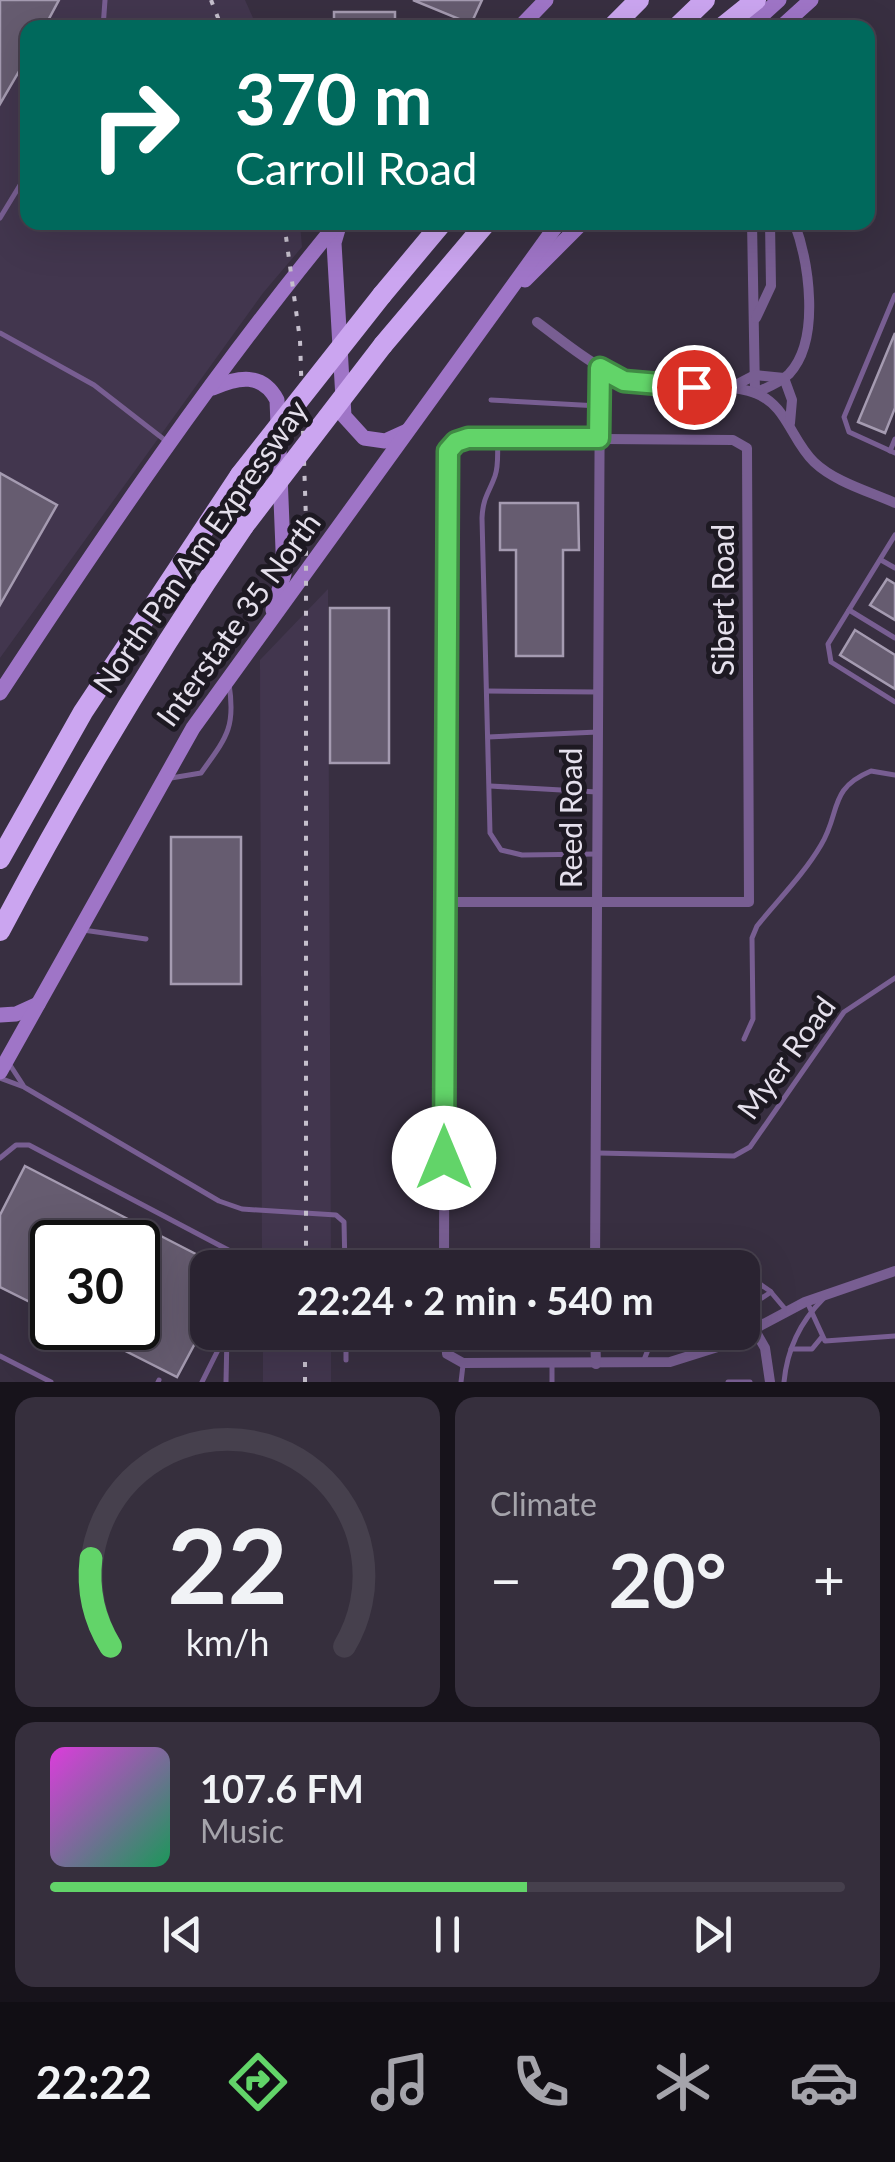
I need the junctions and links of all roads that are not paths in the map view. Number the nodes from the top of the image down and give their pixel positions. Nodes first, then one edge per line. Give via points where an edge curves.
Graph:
1 (546, 0) edge
2 (640, 0) edge
3 (658, 0) edge
4 (706, 0) edge
5 (756, 0) edge
6 (779, 0) edge
7 (811, 0) edge
8 (527, 20) edge
9 (619, 20) edge
10 (638, 20) edge
11 (685, 20) edge
12 (731, 20) edge
13 (757, 20) edge
14 (789, 20) edge
15 (20, 185) edge
16 (0, 218) edge
17 (333, 230) edge
18 (338, 230) edge
19 (436, 230) edge
20 (480, 230) edge
21 (494, 230) edge
22 (553, 230) edge
23 (575, 230) edge
24 (752, 230) edge
25 (770, 230) edge
26 (797, 230) edge
27 (895, 295) edge
28 (410, 312) junction
29 (490, 315) junction
30 (537, 322) dead end
31 (755, 322) junction
32 (0, 333) edge
33 (600, 368) junction
34 (755, 375) junction
35 (784, 378) junction
36 (729, 388) junction
37 (210, 389) junction
38 (755, 393) junction
39 (491, 400) dead end
40 (599, 406) junction
41 (790, 423) junction
42 (412, 428) junction
43 (498, 438) junction
44 (599, 438) junction
45 (895, 439) edge
46 (169, 443) junction
47 (893, 452) edge
48 (895, 503) edge
49 (895, 535) edge
50 (880, 560) junction
51 (895, 568) edge
52 (849, 610) junction
53 (268, 623) junction
54 (895, 638) edge
55 (228, 679) junction
56 (487, 692) junction
57 (598, 692) junction
58 (0, 693) edge
59 (895, 702) edge
60 (598, 732) junction
61 (488, 737) junction
62 (895, 775) edge
63 (163, 780) junction
64 (489, 786) junction
65 (597, 792) junction
66 (597, 854) junction
67 (0, 859) edge
68 (444, 902) junction
69 (597, 903) junction
70 (80, 929) junction
71 (0, 931) edge
72 (146, 939) dead end
73 (895, 978) edge
74 (38, 1004) junction
75 (0, 1015) edge
76 (744, 1039) dead end
77 (2, 1066) edge
78 (24, 1088) junction
79 (595, 1153) junction
80 (0, 1158) edge
81 (228, 1250) edge
82 (345, 1250) edge
83 (444, 1250) edge
84 (596, 1250) edge
85 (895, 1271) edge
86 (760, 1284) edge
87 (771, 1292) junction
88 (760, 1299) edge
89 (810, 1306) junction
90 (786, 1310) junction
91 (760, 1324) edge
92 (895, 1336) edge
93 (760, 1338) edge
94 (821, 1338) junction
95 (791, 1349) junction
96 (218, 1350) edge
97 (227, 1350) edge
98 (346, 1350) edge
99 (446, 1350) edge
100 (596, 1350) edge
101 (648, 1350) edge
102 (709, 1350) edge
103 (0, 1356) edge
104 (346, 1360) dead end
105 (463, 1364) junction
106 (552, 1364) junction
107 (596, 1364) junction
108 (642, 1364) junction
109 (52, 1382) edge
110 (202, 1382) edge
111 (226, 1382) edge
112 (461, 1382) edge
113 (552, 1382) edge
114 (728, 1382) edge
115 (750, 1382) edge
116 (770, 1382) edge
117 (784, 1382) edge

1 - 8 main road
2 - 9 highway
3 - 10 highway
4 - 11 highway
5 - 12 highway
6 - 13 main road
7 - 14 main road
15 - 16 lane
17 - 37 main road
18 - 42 main road via 344,416 364,438 385,441
19 - 67 highway, North Pan Am Expressway, bridge via 240,475 83,712
20 - 28 highway, North Pan Am Expressway
21 - 28 highway
22 - 29 main road, Interstate 35 North
23 - 29 main road
24 - 31 street
25 - 31 street via 770,286
26 - 35 street via 810,327
27 - 47 lane via 844,417 850,432
28 - 71 highway, North Pan Am Expressway, bridge via 244,526 160,650
29 - 42 main road, Interstate 35 North
30 - 33 street
31 - 34 street
32 - 46 lane via 94,385
33 - 36 street via 624,381
33 - 40 street, Reed Road
34 - 35 street
34 - 36 street
34 - 38 street
35 - 38 street
35 - 41 street via 792,400
36 - 38 street
37 - 46 main road
37 - 53 main road via 258,380 277,400 284,574
38 - 41 street
39 - 40 lane
40 - 44 street, Reed Road
41 - 48 street via 821,468
42 - 53 main road, Interstate 35 North
43 - 44 street
43 - 56 lane via 497,468 483,502
43 - 68 street via 456,442 446,459
44 - 57 street, Reed Road
44 - 69 street, Sibert Road via 732,440 747,448 749,902
45 - 47 lane
46 - 58 main road
49 - 50 lane
50 - 51 lane
50 - 52 lane
52 - 54 lane
52 - 59 lane via 828,644 831,662
53 - 55 main road, Interstate 35 North
55 - 63 main road, Interstate 35 North
55 - 63 lane via 233,714 223,742 200,773
56 - 57 lane
56 - 61 lane
57 - 60 street, Reed Road
60 - 61 lane
60 - 65 street, Reed Road
61 - 64 lane
62 - 76 lane via 871,771 844,787 822,844 757,926 752,1019
63 - 70 main road, Interstate 35 North
64 - 65 lane
64 - 66 lane via 490,833 502,850
65 - 66 street, Reed Road
66 - 69 street, Reed Road
68 - 69 street
68 - 83 street
69 - 79 street, Reed Road
70 - 72 lane
70 - 74 main road, Interstate 35 North
73 - 79 lane, Myer Road via 844,1012 741,1153
74 - 75 main road
74 - 77 main road, Interstate 35 North
77 - 78 lane
77 - 78 lane
78 - 82 lane via 219,1201 242,1209 336,1215 344,1222
79 - 84 street, Reed Road
80 - 81 lane via 16,1145 28,1145
85 - 89 street
86 - 87 lane
87 - 88 lane
87 - 90 lane
89 - 90 street
89 - 94 lane
89 - 95 lane
90 - 91 street
92 - 94 lane
93 - 116 street
94 - 95 lane via 812,1349
95 - 117 lane
96 - 110 lane
97 - 111 lane
98 - 104 lane
99 - 105 street
100 - 107 street
101 - 108 lane
102 - 108 street
103 - 109 lane
105 - 106 street
105 - 112 lane
106 - 107 street
106 - 113 lane
107 - 108 street
114 - 115 lane

